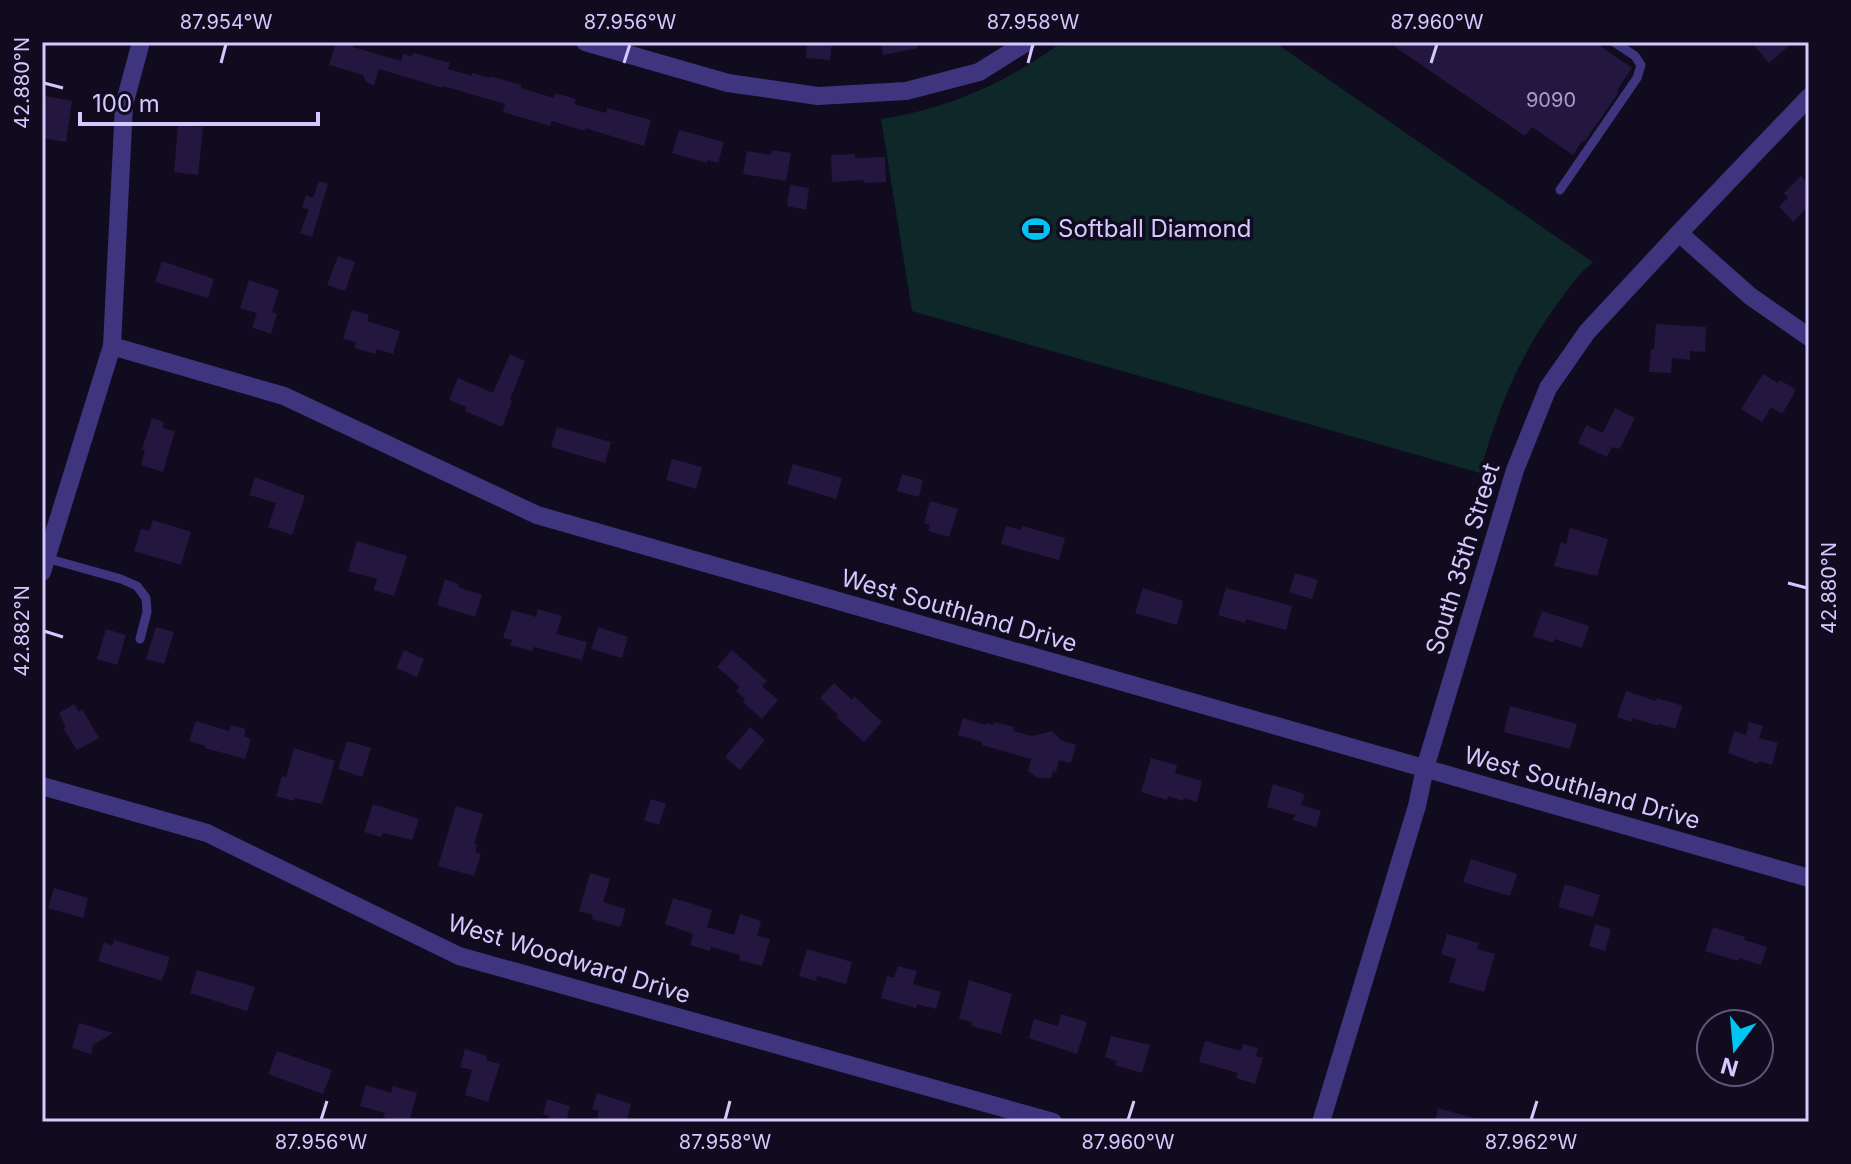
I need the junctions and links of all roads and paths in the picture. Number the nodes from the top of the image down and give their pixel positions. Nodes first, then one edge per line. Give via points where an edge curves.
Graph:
1 (141, 42) edge
2 (585, 42) edge
3 (1027, 42) edge
4 (1614, 42) edge
5 (1809, 97) edge
6 (1560, 190) dead end
7 (1679, 233) junction
8 (1809, 337) edge
9 (112, 346) junction
10 (43, 565) edge
11 (140, 639) dead end
12 (1425, 768) junction
13 (42, 786) edge
14 (1809, 878) edge
15 (1053, 1122) edge
16 (1321, 1122) edge

1 - 9 street via 124,105
2 - 3 street via 728,83 818,96 906,91 979,72
4 - 6 lane via 1641,65 1637,78
5 - 7 street, South 35th Street
7 - 8 street via 1750,296
7 - 12 street, South 35th Street via 1587,332 1548,388 1515,470
9 - 10 street
9 - 12 street, West Southland Drive via 284,396 537,515
10 - 11 lane via 137,586 146,598 147,612
12 - 14 street, West Southland Drive
12 - 16 street, South 35th Street
13 - 15 street, West Woodward Drive via 207,833 459,956

